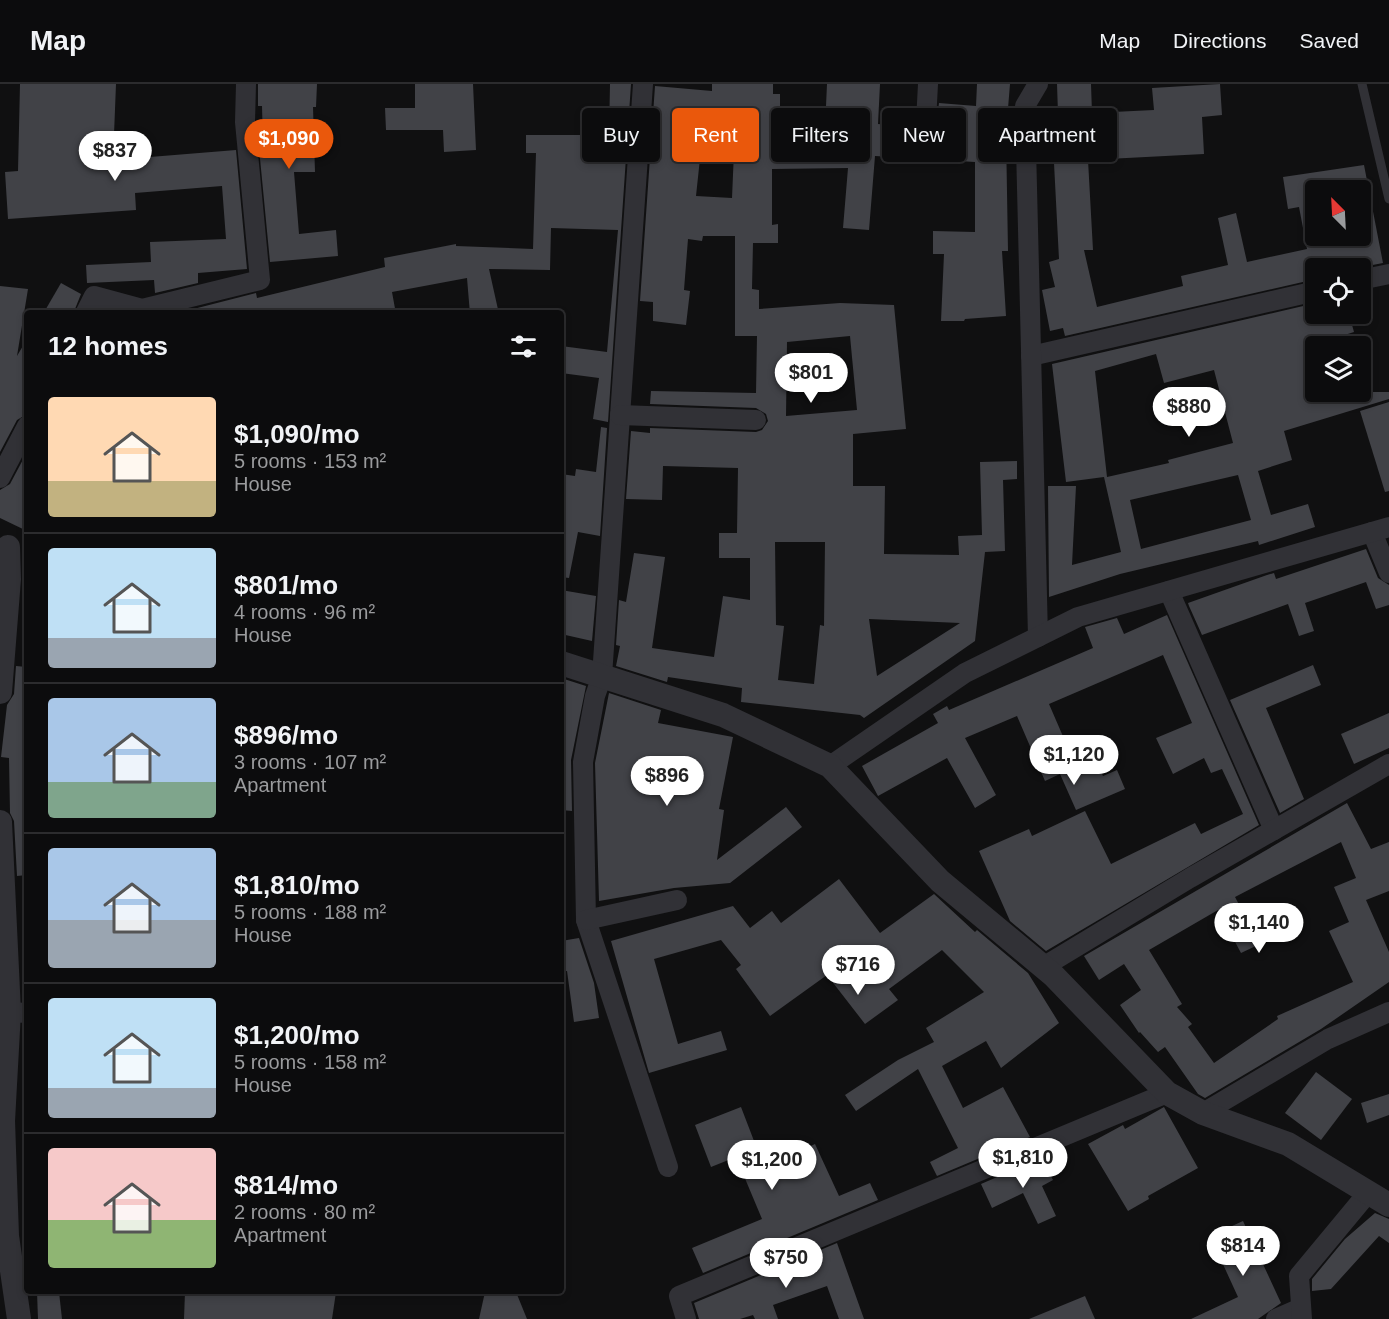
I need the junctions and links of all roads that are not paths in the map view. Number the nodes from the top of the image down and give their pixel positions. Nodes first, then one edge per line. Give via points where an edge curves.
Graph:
1 (246, 84) edge
2 (643, 84) edge
3 (928, 84) edge
4 (1038, 84) edge
5 (1362, 84) edge
6 (927, 108) edge
7 (1389, 200) edge
8 (1389, 274) edge
9 (1371, 278) edge
10 (1305, 294) edge
11 (87, 310) edge
12 (1031, 356) junction
13 (620, 415) junction
14 (756, 420) dead end
15 (24, 432) edge
16 (0, 478) edge
17 (1381, 529) edge
18 (12, 547) edge
19 (1389, 573) edge
20 (1169, 591) junction
21 (1038, 637) junction
22 (564, 664) edge
23 (602, 676) junction
24 (0, 692) edge
25 (1389, 764) edge
26 (830, 766) junction
27 (0, 822) edge
28 (1274, 830) junction
29 (677, 900) dead end
30 (586, 920) junction
31 (1043, 967) junction
32 (1389, 1012) edge
33 (18, 1013) edge
34 (1167, 1094) junction
35 (1203, 1113) junction
36 (2, 1121) edge
37 (668, 1167) dead end
38 (1367, 1194) junction
39 (1389, 1205) edge
40 (1301, 1314) edge
41 (19, 1319) edge
42 (686, 1319) edge
43 (1276, 1319) edge

1 - 11 street via 245,122 260,280 142,309 94,296
2 - 13 street
3 - 6 street
4 - 12 street via 1025,106
5 - 7 lane
8 - 9 street
10 - 12 street
12 - 21 street
13 - 14 street
13 - 23 street
15 - 16 street
17 - 19 street
17 - 20 street
18 - 24 street
20 - 21 street via 1078,617
20 - 28 street
21 - 26 street via 964,673
22 - 23 street
23 - 26 street via 723,715
23 - 30 street via 583,762
25 - 28 street
26 - 31 street via 940,881
27 - 33 street
28 - 31 street
29 - 30 street
30 - 37 street
31 - 34 street
32 - 35 street via 1328,1039
33 - 36 street
34 - 35 street
34 - 42 street via 679,1296
35 - 38 street via 1288,1144
36 - 41 street via 7,1236
38 - 39 street
38 - 40 street via 1299,1276
40 - 43 street

